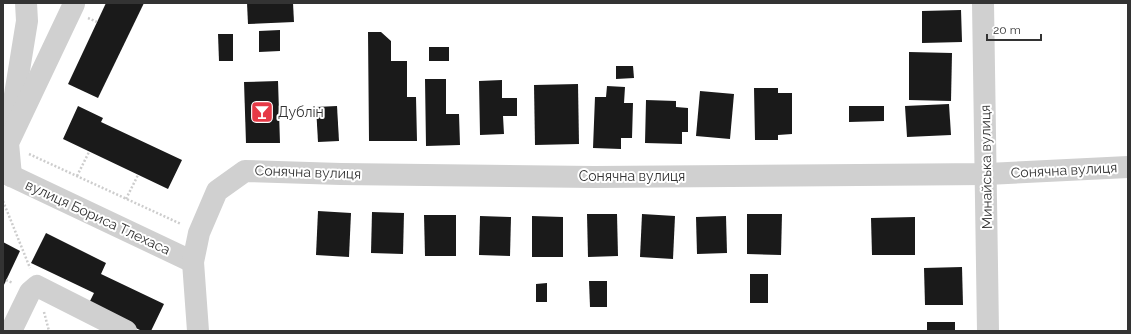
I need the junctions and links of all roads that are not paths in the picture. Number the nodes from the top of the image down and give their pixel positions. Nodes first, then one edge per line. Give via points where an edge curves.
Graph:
1 (26, 3) edge
2 (983, 3) edge
3 (74, 4) dead end
4 (6, 139) edge
5 (1128, 167) edge
6 (7, 174) edge
7 (987, 174) junction
8 (193, 262) junction
9 (11, 331) edge
10 (126, 331) edge
11 (198, 331) edge
12 (988, 331) edge

1 - 4 street via 27,21
2 - 7 street, Минайська вулиця
3 - 4 street
4 - 6 street
5 - 7 street, Сонячна вулиця
6 - 8 street, вулиця Бориса Тлехаса
7 - 8 street, Сонячна вулиця via 594,177 341,174 245,170 217,192 199,233
7 - 12 street, Минайська вулиця
8 - 11 street, Сонячна вулиця
9 - 10 street via 30,292 37,286

